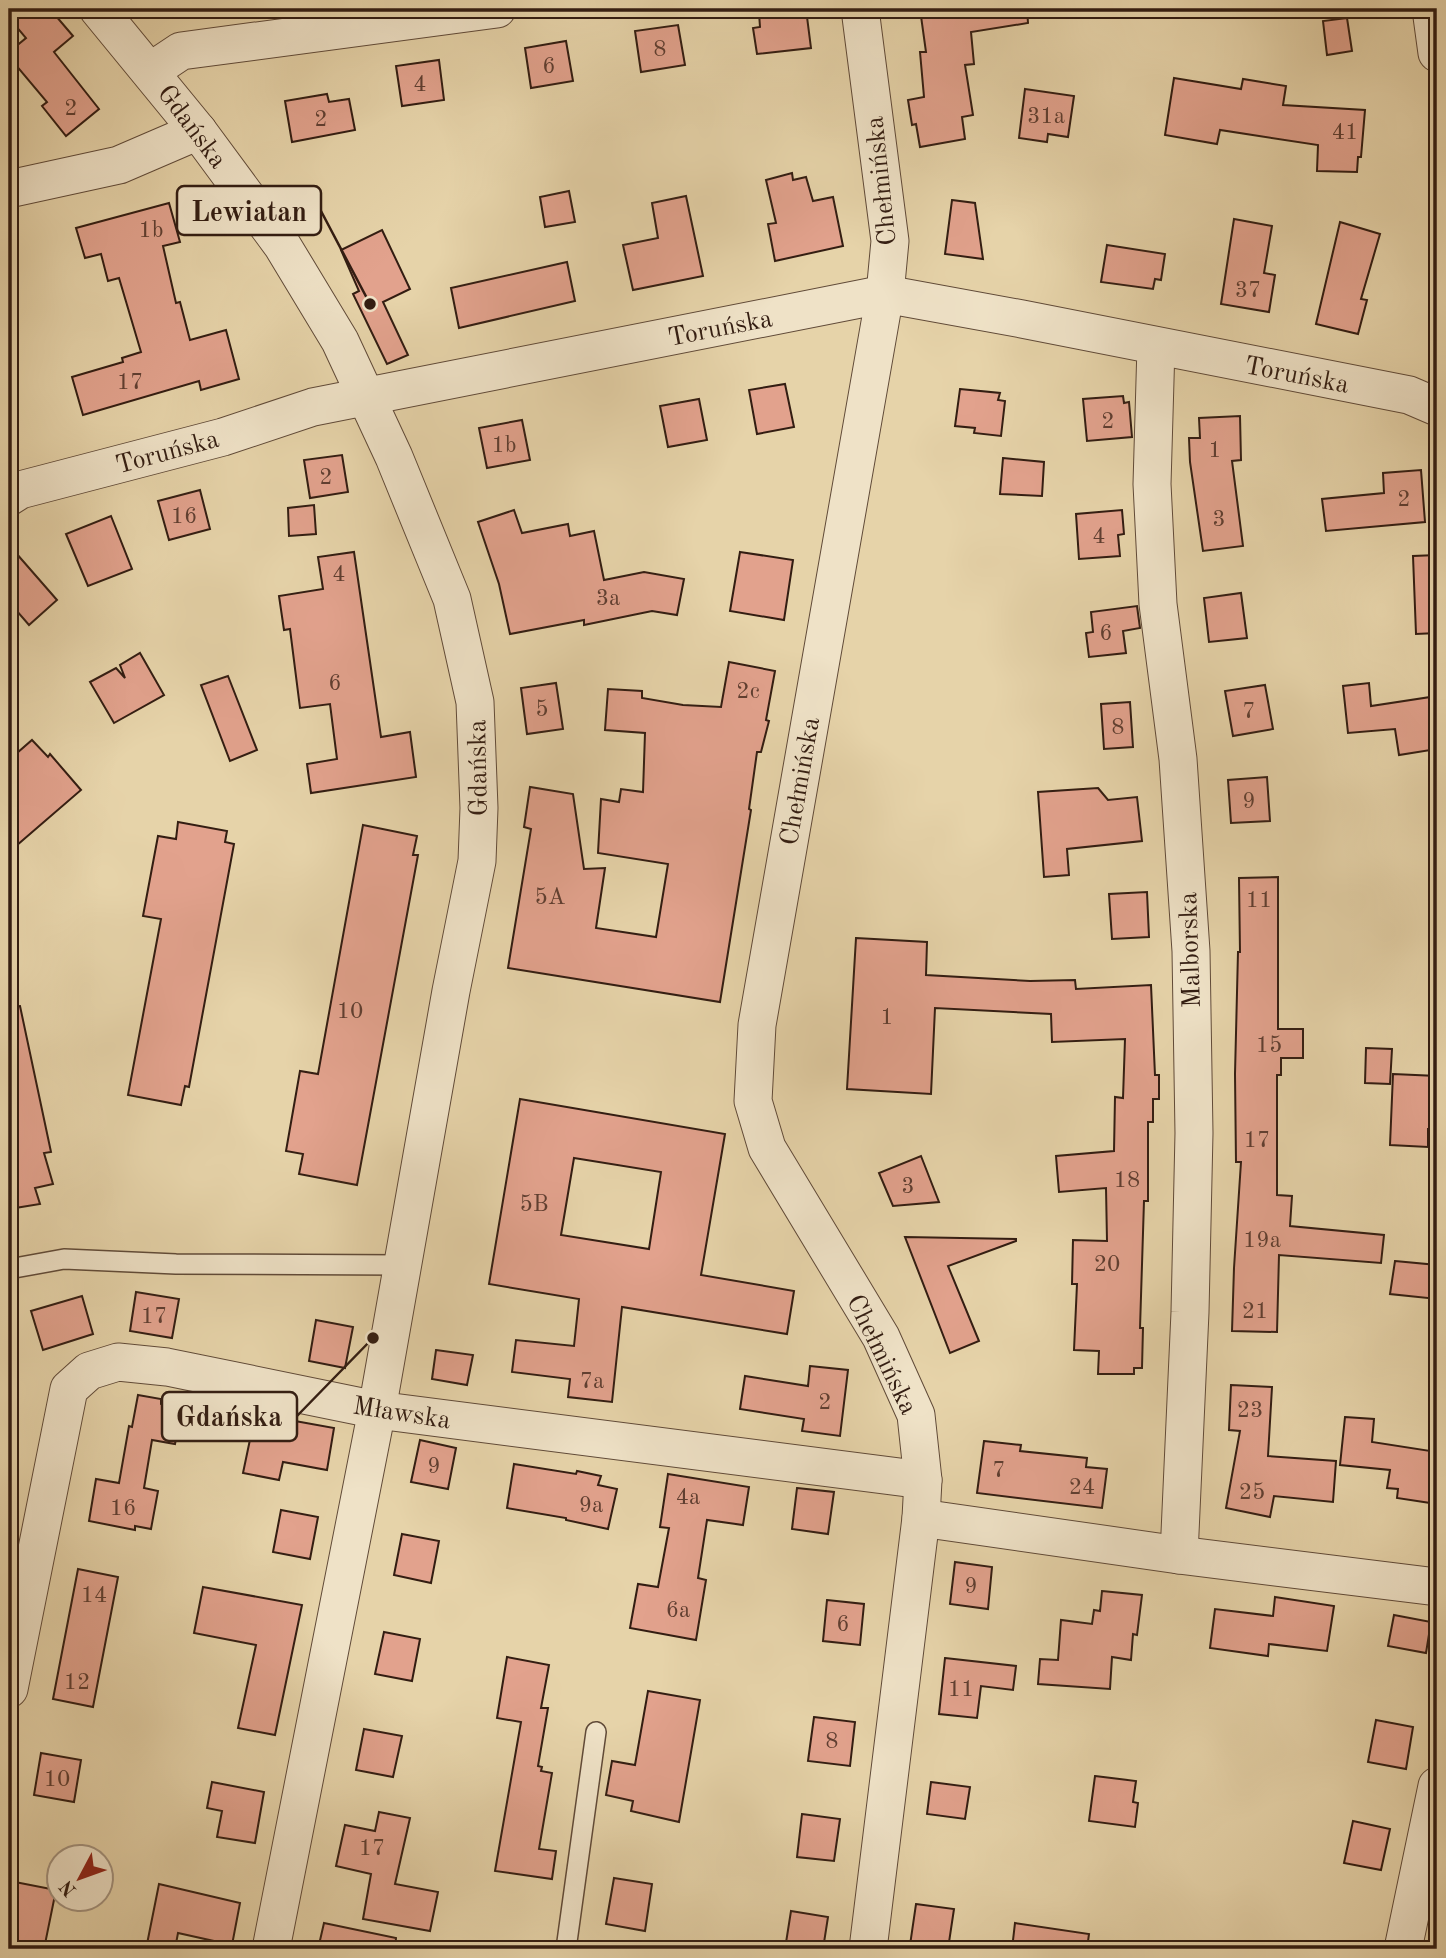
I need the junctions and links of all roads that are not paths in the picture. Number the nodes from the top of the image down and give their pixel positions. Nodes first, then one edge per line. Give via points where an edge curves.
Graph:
1 (98, 9) edge
2 (496, 9) edge
3 (860, 9) edge
4 (1433, 11) edge
5 (1437, 53) edge
6 (151, 71) junction
7 (198, 131) junction
8 (9, 189) edge
9 (885, 294) junction
10 (1156, 346) junction
11 (366, 398) junction
12 (1437, 407) edge
13 (9, 497) edge
14 (402, 1265) junction
15 (9, 1269) edge
16 (377, 1410) junction
17 (923, 1480) junction
18 (921, 1518) junction
19 (1179, 1555) junction
20 (1437, 1587) edge
21 (9, 1689) edge
22 (596, 1732) dead end
23 (1437, 1786) edge
24 (271, 1949) edge
25 (566, 1949) edge
26 (868, 1949) edge
27 (1403, 1949) edge

1 - 6 street, Gdańska
2 - 6 street via 181,51
3 - 9 street, Chełmińska via 890,241
4 - 5 street
6 - 7 street, Gdańska
7 - 8 street via 119,165
7 - 11 street, Gdańska via 282,245 340,341
9 - 10 street, Toruńska
9 - 11 street, Toruńska
9 - 17 street, Chełmińska via 757,1025 753,1101 767,1148 881,1337 916,1415
10 - 12 street, Toruńska via 1409,395
10 - 19 street, Malborska via 1152,484 1157,578 1178,760 1191,951 1193,1174
11 - 13 street, Toruńska via 313,407 20,490
11 - 14 street, Gdańska via 452,599 475,702 477,861
14 - 15 lane via 64,1259
14 - 16 street, Gdańska
16 - 17 street, Mławska
16 - 21 street, Mławska via 167,1367 118,1362 89,1371 69,1389
16 - 24 street, Gdańska
17 - 18 street, Chełmińska
18 - 19 street
18 - 26 street, Chełmińska
19 - 20 street
22 - 25 lane
23 - 27 street

